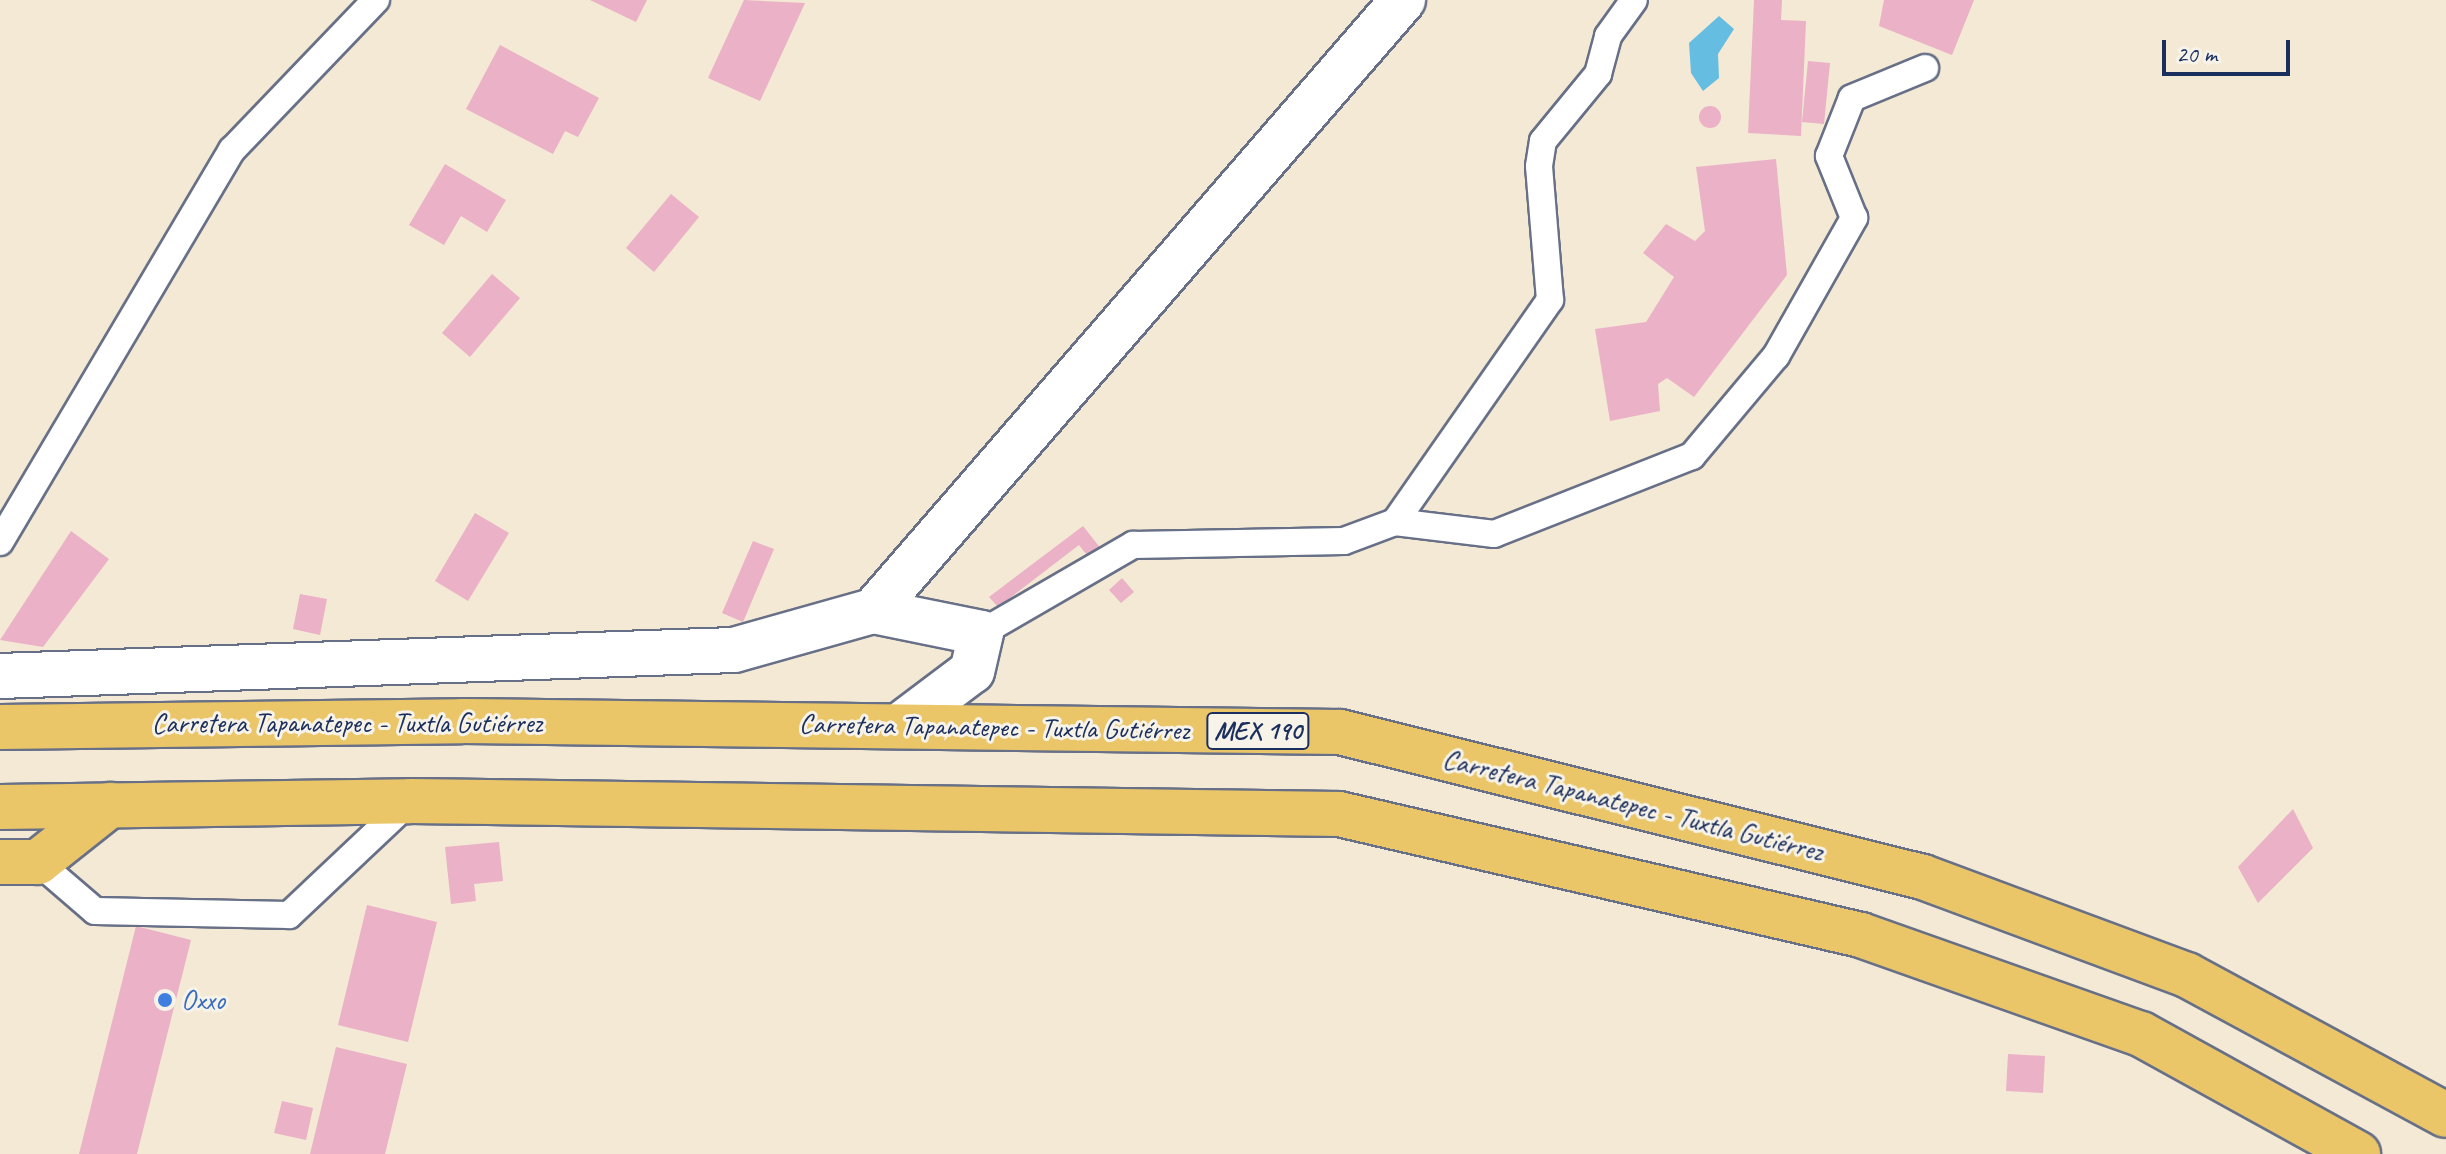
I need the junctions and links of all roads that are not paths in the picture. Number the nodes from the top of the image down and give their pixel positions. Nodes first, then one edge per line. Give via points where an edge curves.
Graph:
1 (376, 0) edge
2 (1403, 0) edge
3 (1634, 0) edge
4 (1925, 68) dead end
5 (1395, 522) junction
6 (0, 542) edge
7 (873, 611) junction
8 (981, 633) junction
9 (0, 676) edge
10 (899, 726) junction
11 (0, 727) edge
12 (410, 801) junction
13 (110, 805) junction
14 (0, 807) edge
15 (19, 862) edge
16 (2446, 1115) edge
17 (2358, 1154) edge

1 - 6 lane via 232,150
2 - 7 street
3 - 5 lane via 1608,36 1598,74 1543,141 1539,166 1550,300
4 - 5 lane via 1852,98 1829,156 1854,218 1776,356 1692,456 1494,534
5 - 8 lane via 1344,541 1133,545
7 - 8 street
7 - 9 street via 734,650
8 - 10 street via 972,671
10 - 11 highway, Carretera Tapanatepec - Tuxtla Gutiérrez / MEX 190 via 462,721
10 - 16 highway, Carretera Tapanatepec - Tuxtla Gutiérrez / MEX 190 via 1340,732 1877,866 2187,975
12 - 13 highway
12 - 15 lane via 289,915 95,911
12 - 17 highway via 1339,814 1861,935 2141,1034
13 - 14 highway
13 - 15 highway

